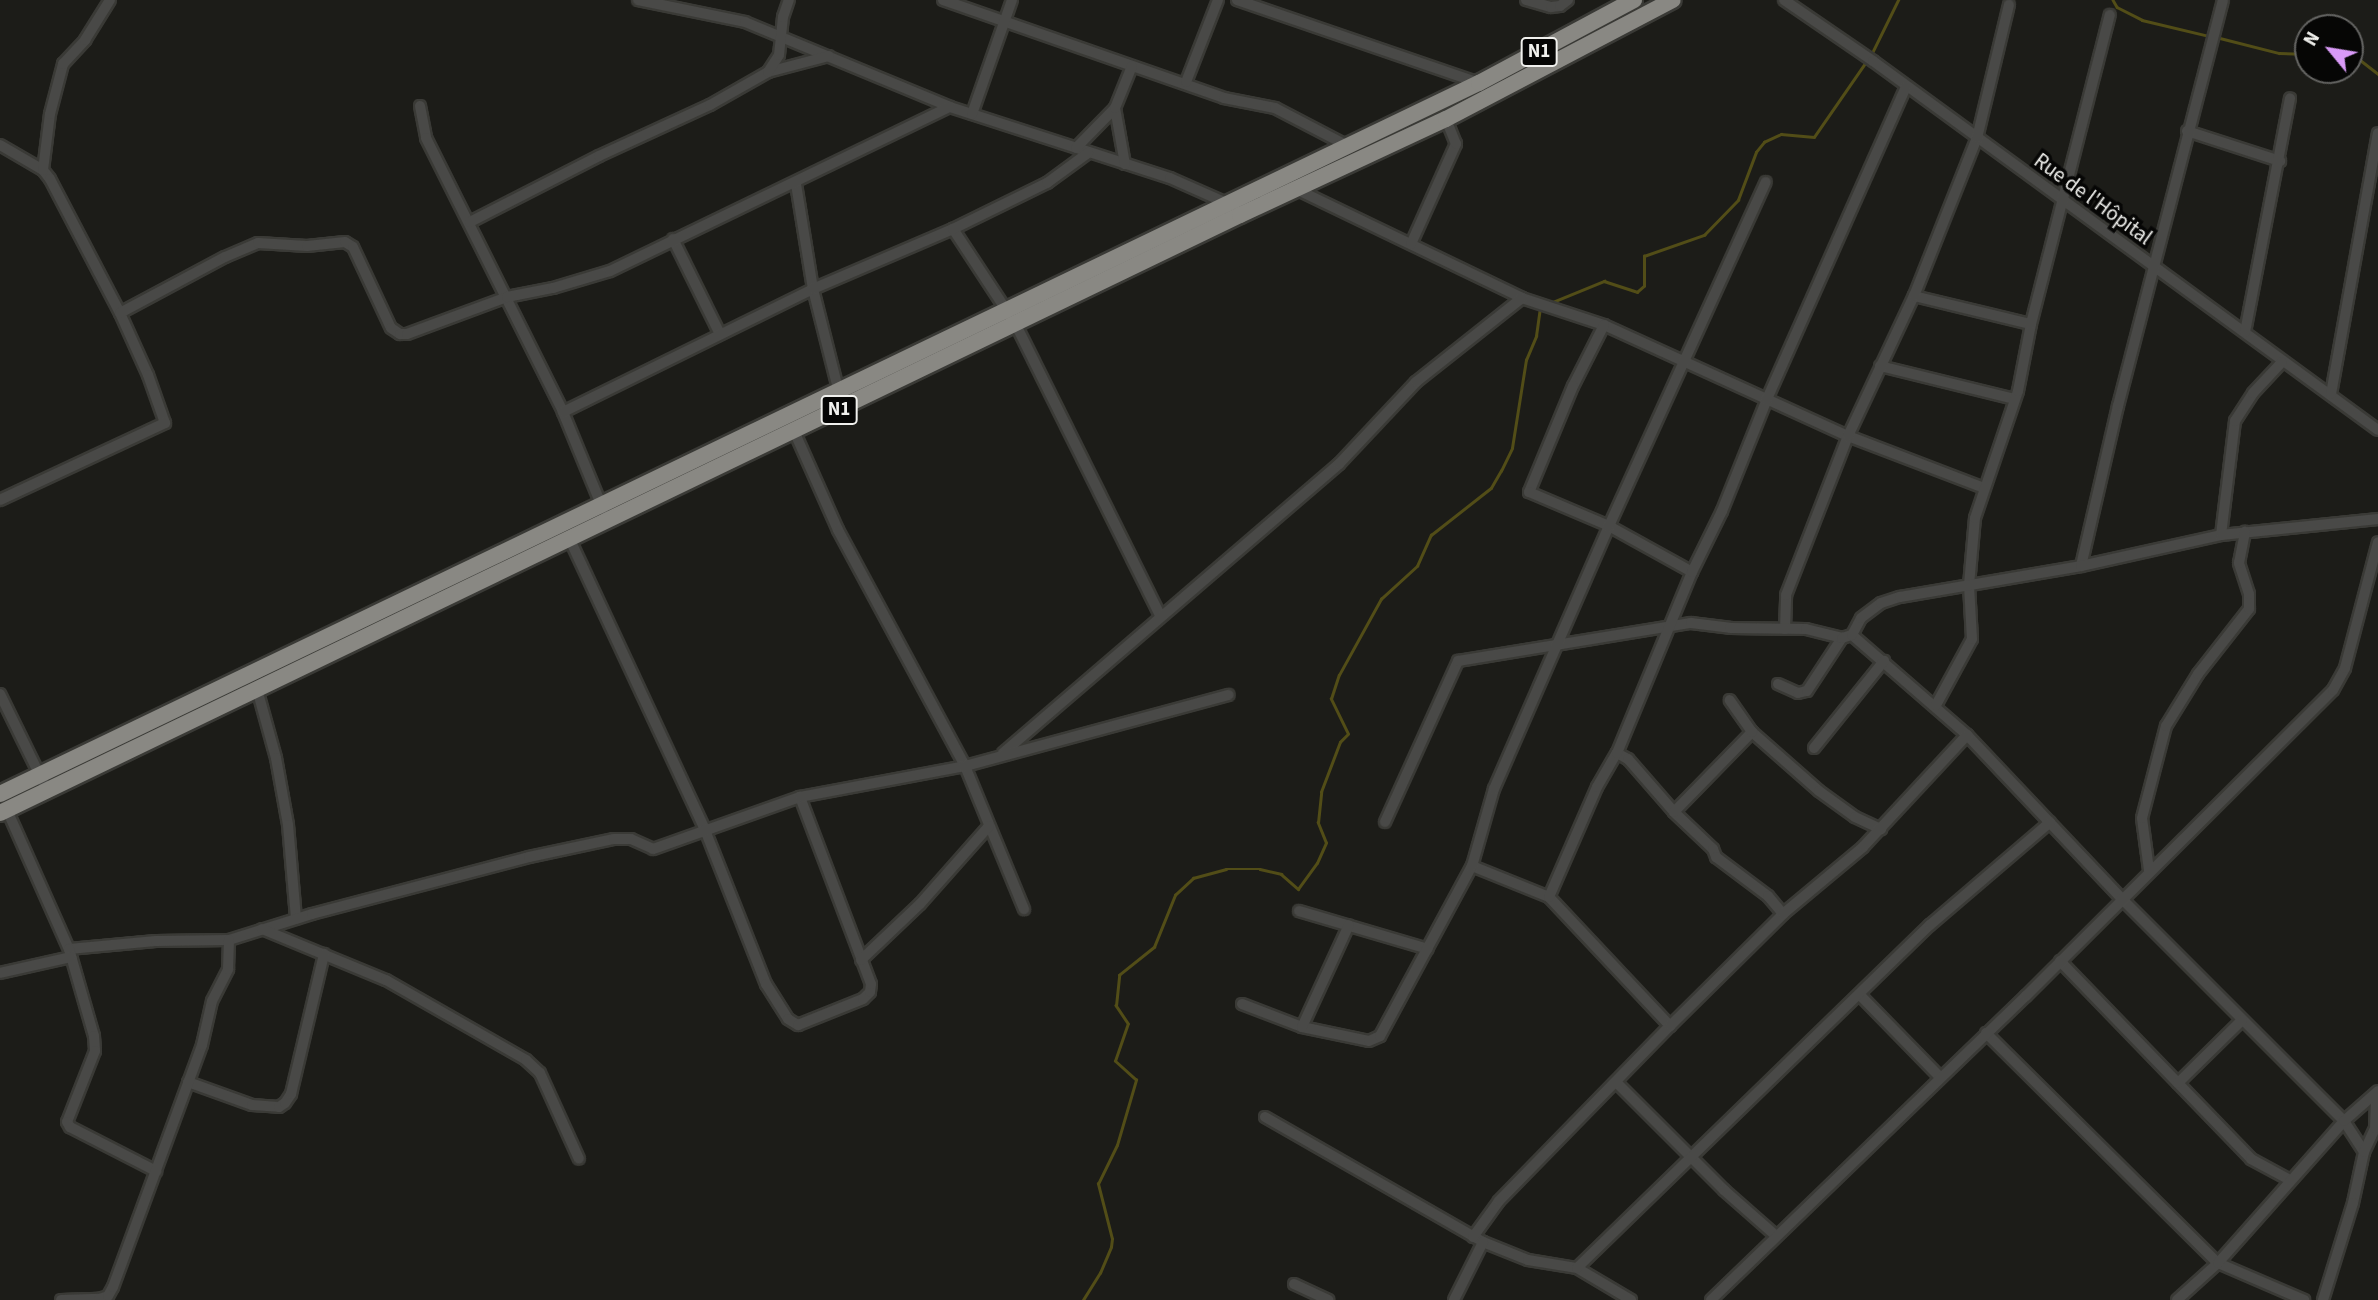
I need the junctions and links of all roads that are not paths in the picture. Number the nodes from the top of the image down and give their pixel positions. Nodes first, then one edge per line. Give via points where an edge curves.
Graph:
1 (110, 0) edge
2 (638, 0) edge
3 (789, 0) edge
4 (943, 0) edge
5 (1012, 0) edge
6 (1218, 0) edge
7 (1237, 0) edge
8 (1526, 0) edge
9 (1568, 0) edge
10 (1634, 0) edge
11 (1674, 0) edge
12 (1784, 0) edge
13 (2234, 0) edge
14 (2222, 3) edge
15 (2009, 5) dead end
16 (2110, 15) dead end
17 (1004, 22) junction
18 (781, 35) junction
19 (829, 56) junction
20 (1132, 66) junction
21 (768, 72) junction
22 (1186, 82) junction
23 (1479, 83) junction
24 (1906, 87) junction
25 (2290, 98) dead end
26 (420, 106) dead end
27 (950, 107) junction
28 (1115, 108) junction
29 (972, 114) junction
30 (1446, 119) junction
31 (2187, 131) junction
32 (2378, 133) edge
33 (1977, 138) junction
34 (0, 145) edge
35 (1348, 146) junction
36 (1076, 148) junction
37 (1088, 153) junction
38 (2280, 161) junction
39 (2376, 163) edge
40 (1125, 164) junction
41 (43, 170) junction
42 (1766, 182) dead end
43 (796, 184) junction
44 (1298, 190) junction
45 (2063, 202) junction
46 (1235, 209) junction
47 (470, 222) junction
48 (953, 229) junction
49 (673, 239) junction
50 (1411, 244) junction
51 (2154, 268) junction
52 (813, 289) junction
53 (1914, 296) junction
54 (507, 297) junction
55 (1522, 298) junction
56 (1007, 310) junction
57 (120, 313) junction
58 (2031, 324) junction
59 (1016, 325) junction
60 (1604, 325) junction
61 (2245, 332) junction
62 (720, 334) junction
63 (1684, 362) junction
64 (2282, 362) junction
65 (1880, 366) junction
66 (2331, 394) junction
67 (1768, 399) junction
68 (2014, 399) junction
69 (840, 401) junction
70 (563, 412) junction
71 (794, 430) junction
72 (2378, 430) edge
73 (1848, 436) junction
74 (1984, 488) junction
75 (0, 500) edge
76 (602, 505) junction
77 (2378, 519) edge
78 (607, 522) junction
79 (1609, 526) junction
80 (2245, 532) junction
81 (2221, 534) junction
82 (570, 540) junction
83 (2378, 542) edge
84 (2081, 566) junction
85 (1692, 572) junction
86 (1969, 585) junction
87 (1160, 615) junction
88 (1669, 626) junction
89 (1785, 629) junction
90 (1847, 636) junction
91 (1559, 644) junction
92 (1884, 661) junction
93 (1778, 684) dead end
94 (257, 688) junction
95 (0, 694) edge
96 (1229, 695) dead end
97 (1730, 700) dead end
98 (1936, 705) junction
99 (1752, 732) junction
100 (1967, 735) junction
101 (1814, 748) dead end
102 (1617, 753) junction
103 (1001, 755) junction
104 (965, 766) junction
105 (43, 783) junction
106 (0, 794) edge
107 (800, 797) junction
108 (3, 812) edge
109 (1674, 812) junction
110 (1385, 822) dead end
111 (2050, 822) junction
112 (989, 826) junction
113 (1881, 829) junction
114 (705, 830) junction
115 (1472, 866) junction
116 (2149, 870) junction
117 (1549, 897) junction
118 (2122, 899) junction
119 (1024, 909) dead end
120 (1299, 911) dead end
121 (1783, 914) junction
122 (296, 919) junction
123 (1349, 925) junction
124 (262, 929) junction
125 (229, 940) junction
126 (1428, 949) junction
127 (70, 953) junction
128 (324, 954) junction
129 (861, 960) junction
130 (2060, 961) junction
131 (0, 973) edge
132 (1860, 995) junction
133 (1242, 1004) dead end
134 (2242, 1020) junction
135 (1671, 1026) junction
136 (1301, 1027) junction
137 (1986, 1033) junction
138 (1940, 1077) junction
139 (188, 1082) junction
140 (1617, 1083) junction
141 (2178, 1083) junction
142 (2376, 1095) edge
143 (1265, 1117) dead end
144 (2344, 1121) junction
145 (2364, 1152) junction
146 (1689, 1156) junction
147 (579, 1159) dead end
148 (156, 1171) junction
149 (2290, 1180) junction
150 (1775, 1236) junction
151 (1478, 1239) junction
152 (2218, 1263) junction
153 (1577, 1268) junction
154 (1294, 1284) dead end
155 (61, 1300) edge
156 (1329, 1300) edge
157 (1454, 1300) edge
158 (1631, 1300) edge
159 (1712, 1300) edge
160 (2177, 1300) edge
161 (2304, 1300) edge
162 (2323, 1300) edge

1 - 41 street via 85,40 63,64 50,114
2 - 18 street via 727,16
3 - 18 street
4 - 17 street
5 - 17 street
6 - 22 street
7 - 23 street
8 - 9 street via 1551,7
10 - 23 highway, N1
11 - 30 highway, N1
12 - 24 street, Rue de l'Hôpital
13 - 14 street
14 - 31 street
15 - 33 street
16 - 45 street
17 - 20 street
17 - 29 street
18 - 19 street
18 - 21 street via 779,55
19 - 21 street
19 - 27 street
20 - 22 street
20 - 28 street
21 - 47 street
22 - 35 street via 1224,98 1286,112
23 - 35 highway, N1
24 - 33 street, Rue de l'Hôpital
24 - 67 street
25 - 38 street
26 - 47 street via 426,138
27 - 29 street
27 - 43 street
28 - 36 street
28 - 40 street
29 - 36 street
30 - 44 highway, N1
30 - 50 street via 1456,144
31 - 38 street
31 - 51 street
32 - 39 street
33 - 45 street, Rue de l'Hôpital
33 - 53 street
34 - 41 street
35 - 46 highway, N1
36 - 37 street
37 - 40 street
37 - 48 street via 1047,183
38 - 61 street
39 - 66 street
40 - 46 street via 1170,178
41 - 57 street
42 - 63 street
43 - 49 street
43 - 52 street
44 - 46 highway, N1
44 - 50 street
45 - 51 street, Rue de l'Hôpital
45 - 58 street
46 - 56 highway, N1
46 - 59 highway, N1
47 - 54 street
48 - 52 street
48 - 56 street
49 - 54 street via 598,275
49 - 62 street
50 - 55 street
51 - 61 street, Rue de l'Hôpital
51 - 84 street
52 - 62 street
52 - 69 street
53 - 58 street
53 - 65 street
54 - 57 street via 400,334 391,328 350,244 269,242 225,257
54 - 70 street
55 - 60 street
55 - 87 street via 1416,382 1339,464
56 - 59 street
56 - 69 highway, N1
57 - 75 street via 165,423
58 - 68 street
59 - 69 highway, N1
59 - 87 street
60 - 63 street
60 - 79 street via 1529,492
61 - 64 street, Rue de l'Hôpital
62 - 70 street
63 - 67 street
63 - 79 street
64 - 66 street, Rue de l'Hôpital
64 - 81 street via 2235,421
65 - 68 street
65 - 73 street
66 - 72 street, Rue de l'Hôpital
67 - 73 street
67 - 85 street
68 - 74 street
69 - 71 highway, N1
69 - 76 highway, N1
70 - 76 street
71 - 78 highway, N1
71 - 104 street via 838,530
73 - 74 street
73 - 89 street via 1786,595
74 - 86 street via 1975,518
76 - 78 street
76 - 105 highway, N1
77 - 80 street
78 - 82 highway, N1
79 - 85 street
79 - 91 street
80 - 81 street
80 - 116 street via 2239,564 2249,609 2198,674 2166,726 2141,818
81 - 84 street
82 - 94 highway, N1
82 - 114 street
83 - 116 street via 2338,684
84 - 86 street
85 - 88 street
86 - 90 street via 1881,603
86 - 98 street via 1972,639
87 - 103 street
88 - 89 street
88 - 91 street
88 - 102 street
89 - 90 street
90 - 92 street
90 - 93 street via 1807,691 1798,693
91 - 110 street via 1458,662
91 - 115 street via 1494,789
92 - 98 street
92 - 101 street
94 - 105 highway, N1
94 - 122 street via 288,825
95 - 105 street
96 - 103 street
97 - 99 street
98 - 100 street
99 - 109 street
99 - 113 street via 1819,791 1854,817
100 - 111 street
100 - 113 street
102 - 109 street via 1628,759
102 - 117 street via 1597,787
103 - 104 street
104 - 107 street
104 - 112 street
105 - 106 highway, N1
105 - 108 highway, N1
107 - 114 street
107 - 129 street
108 - 127 street
109 - 121 street via 1716,857 1768,896
111 - 118 street
111 - 132 street via 1930,925
112 - 119 street
112 - 129 street via 920,904
113 - 121 street
114 - 122 street via 653,849 631,839 614,839 529,857
114 - 129 street via 766,984 793,1024 863,999 871,984
115 - 117 street
115 - 126 street
116 - 118 street
117 - 135 street
118 - 130 street
118 - 134 street
120 - 123 street
121 - 135 street
122 - 124 street
123 - 126 street
123 - 136 street
124 - 125 street
124 - 128 street
125 - 127 street via 156,941
125 - 139 street via 228,969 212,1001
126 - 136 street via 1377,1040
127 - 131 street
127 - 148 street via 95,1051 67,1122
128 - 139 street via 291,1094 285,1103 279,1107 252,1105
128 - 147 street via 386,980 526,1060 540,1073
130 - 137 street
130 - 141 street
132 - 138 street
132 - 146 street
133 - 136 street
134 - 141 street
134 - 144 street
135 - 140 street
137 - 138 street
137 - 152 street
138 - 150 street
139 - 148 street
140 - 146 street
140 - 151 street via 1499,1201
141 - 149 street via 2251,1159
142 - 144 street
142 - 145 street via 2375,1128
143 - 151 street
144 - 145 street
144 - 149 street
145 - 162 street
146 - 150 street
146 - 153 street
148 - 155 street via 108,1296
149 - 152 street
150 - 159 street
151 - 153 street via 1528,1260
151 - 157 street
152 - 160 street
152 - 161 street
153 - 158 street
154 - 156 street

